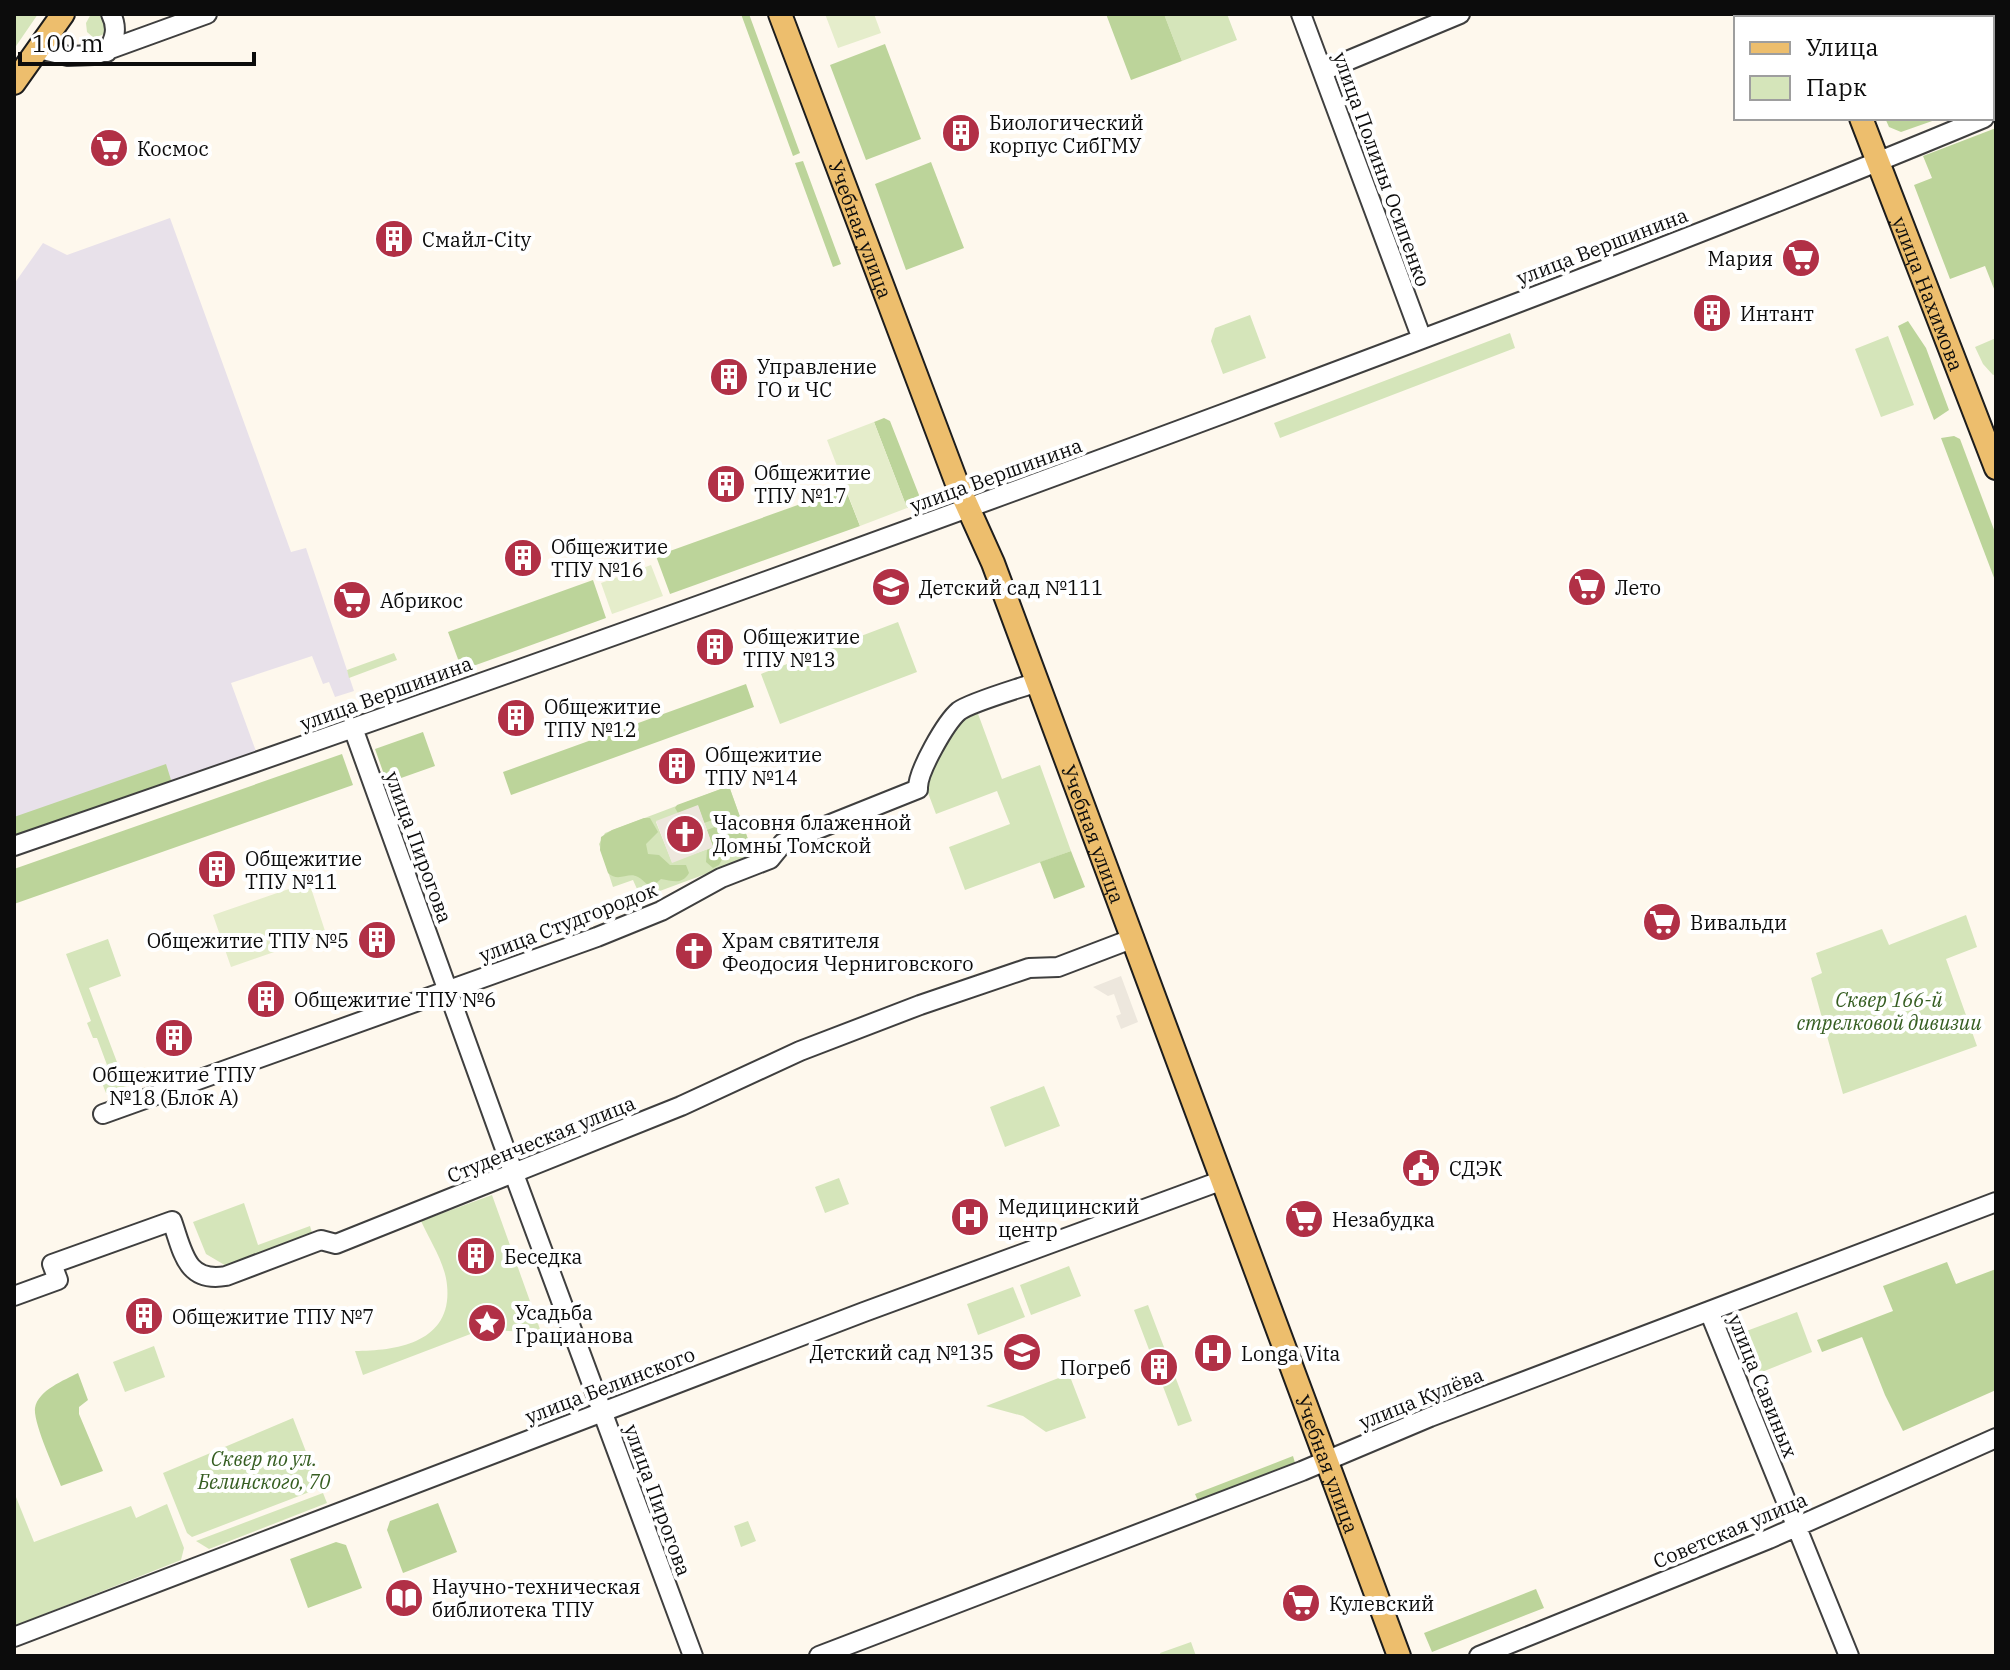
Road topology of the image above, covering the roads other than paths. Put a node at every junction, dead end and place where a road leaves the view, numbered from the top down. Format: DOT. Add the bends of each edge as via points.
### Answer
graph roads {
  1 [pos="63,14"];
  2 [pos="111,14"];
  3 [pos="207,14"];
  4 [pos="780,14"];
  5 [pos="1301,14"];
  6 [pos="1460,14"];
  7 [pos="39,49"];
  8 [pos="107,52"];
  9 [pos="1323,71"];
  10 [pos="14,83"];
  11 [pos="1862,120"];
  12 [pos="1979,120"];
  13 [pos="1878,161"];
  14 [pos="1422,339"];
  15 [pos="1996,468"];
  16 [pos="969,509"];
  17 [pos="1037,682"];
  18 [pos="353,728"];
  19 [pos="14,846"];
  20 [pos="1134,938"];
  21 [pos="448,991"];
  22 [pos="103,1114"];
  23 [pos="514,1174"];
  24 [pos="1223,1180"];
  25 [pos="1996,1202"];
  26 [pos="14,1296"];
  27 [pos="1709,1311"];
  28 [pos="602,1412"];
  29 [pos="1996,1438"];
  30 [pos="1326,1460"];
  31 [pos="1796,1527"];
  32 [pos="14,1637"];
  33 [pos="693,1656"];
  34 [pos="819,1656"];
  35 [pos="1399,1656"];
  36 [pos="1479,1656"];
  37 [pos="1849,1656"];
  1 -- 7 [label="main road"];
  2 -- 8 [label="street" via="114,40"];
  3 -- 8 [label="street"];
  4 -- 16 [label="main road, Учебная улица"];
  5 -- 9 [label="street, улица Полины Осипенко"];
  6 -- 9 [label="street"];
  7 -- 8 [label="street" via="80,57"];
  7 -- 10 [label="main road"];
  9 -- 14 [label="street, улица Полины Осипенко"];
  11 -- 13 [label="main road, улица Нахимова"];
  12 -- 13 [label="street, улица Вершинина"];
  13 -- 14 [label="street, улица Вершинина"];
  13 -- 15 [label="main road, улица Нахимова"];
  14 -- 16 [label="street, улица Вершинина"];
  16 -- 17 [label="main road, Учебная улица"];
  16 -- 18 [label="street, улица Вершинина"];
  17 -- 20 [label="main road, Учебная улица"];
  17 -- 21 [label="street, улица Студгородок" via="959,711 932,749 918,789 783,843 770,859 661,911"];
  18 -- 19 [label="street, улица Вершинина"];
  18 -- 21 [label="street, улица Пирогова"];
  20 -- 23 [label="street, Студенческая улица" via="1058,967 1029,968 920,1005"];
  20 -- 24 [label="main road, Учебная улица"];
  21 -- 22 [label="street, улица Студгородок"];
  21 -- 23 [label="street, улица Пирогова"];
  23 -- 26 [label="street, Студенческая улица" via="336,1244 321,1240 210,1279 189,1267 172,1221 52,1264 58,1280"];
  23 -- 28 [label="street, улица Пирогова"];
  24 -- 28 [label="street, улица Белинского"];
  24 -- 30 [label="main road, Учебная улица"];
  25 -- 27 [label="street, улица Кулёва"];
  27 -- 30 [label="street, улица Кулёва"];
  27 -- 31 [label="street, улица Савиных"];
  28 -- 32 [label="street, улица Белинского"];
  28 -- 33 [label="street, улица Пирогова"];
  29 -- 31 [label="street, Советская улица"];
  30 -- 34 [label="street, улица Кулёва"];
  30 -- 35 [label="main road, Учебная улица"];
  31 -- 36 [label="street, Советская улица"];
  31 -- 37 [label="street, улица Савиных"];
}
